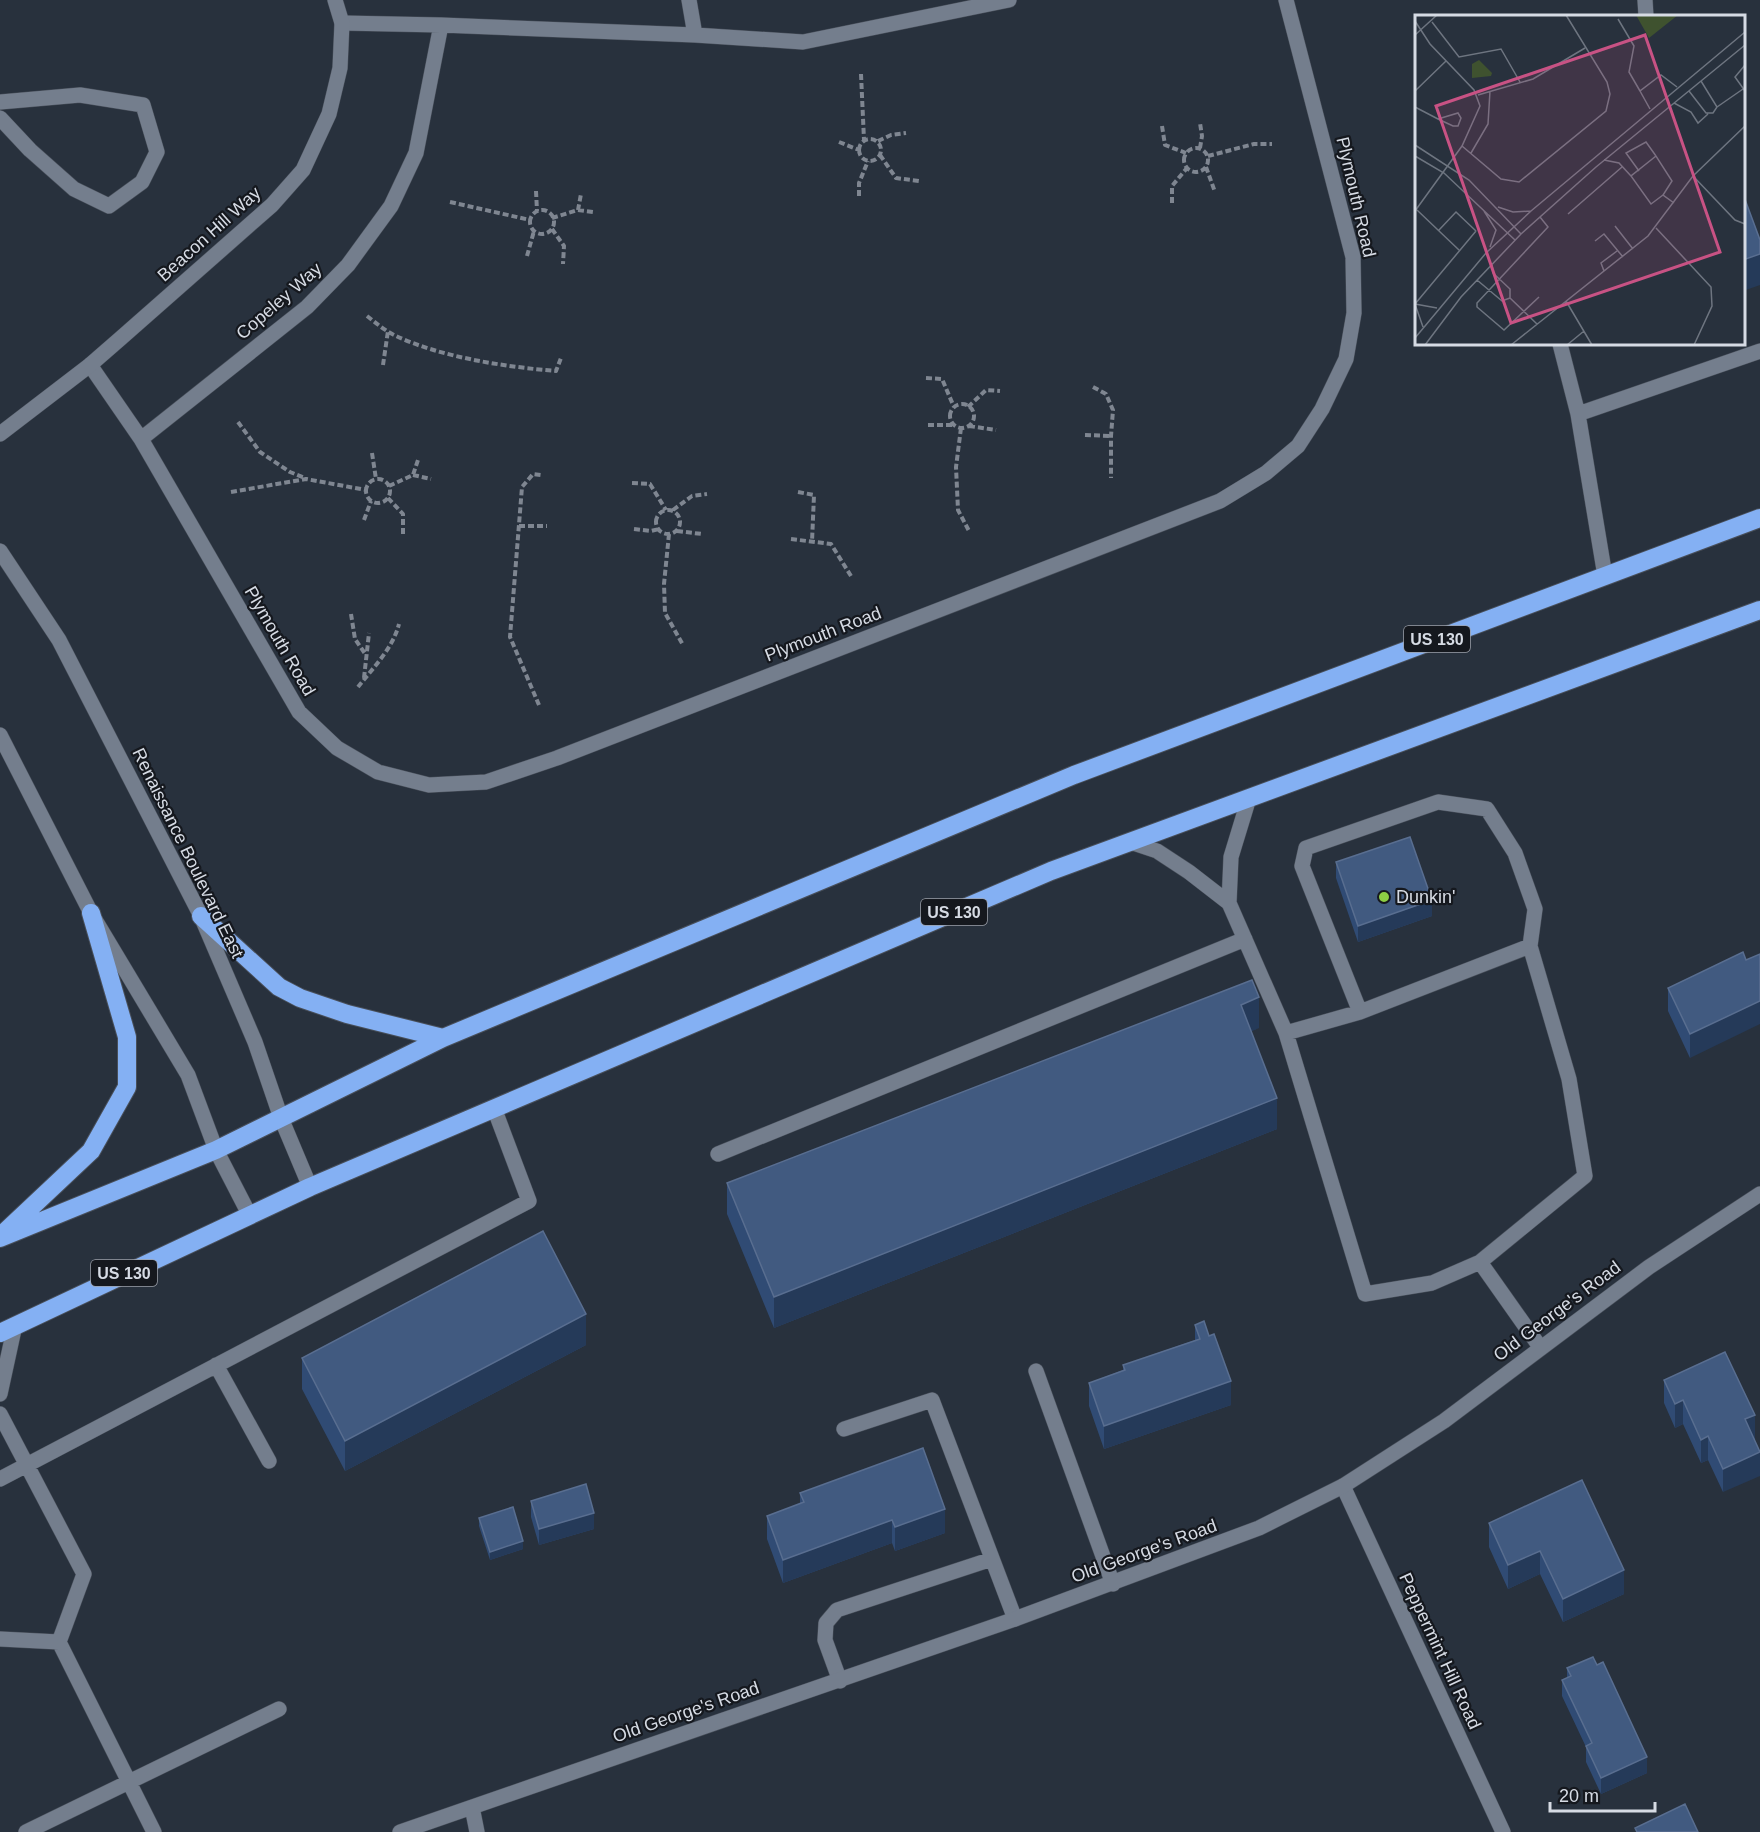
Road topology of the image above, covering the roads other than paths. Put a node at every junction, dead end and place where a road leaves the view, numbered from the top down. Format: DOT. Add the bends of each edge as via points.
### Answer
graph roads {
  1 [pos="335,0"];
  2 [pos="689,0"];
  3 [pos="1009,0"];
  4 [pos="1286,0"];
  5 [pos="1644,0"];
  6 [pos="1646,15"];
  7 [pos="342,23"];
  8 [pos="441,25"];
  9 [pos="695,35"];
  10 [pos="0,102"];
  11 [pos="0,118"];
  12 [pos="1560,345"];
  13 [pos="1760,351"];
  14 [pos="90,365"];
  15 [pos="1578,414"];
  16 [pos="0,434"];
  17 [pos="141,439"];
  18 [pos="1760,518"];
  19 [pos="0,551"];
  20 [pos="1605,576"];
  21 [pos="1760,610"];
  22 [pos="0,735"];
  23 [pos="1249,798"];
  24 [pos="1130,842"];
  25 [pos="1229,903"];
  26 [pos="91,913"];
  27 [pos="201,916"];
  28 [pos="1245,939"];
  29 [pos="1530,946"];
  30 [pos="1360,1012"];
  31 [pos="1287,1033"];
  32 [pos="443,1038"];
  33 [pos="494,1108"];
  34 [pos="281,1118"];
  35 [pos="216,1150"];
  36 [pos="717,1154"];
  37 [pos="310,1187"];
  38 [pos="1759,1198"];
  39 [pos="249,1214"];
  40 [pos="0,1237"];
  41 [pos="1480,1262"];
  42 [pos="7,1329"];
  43 [pos="1540,1347"];
  44 [pos="216,1365"];
  45 [pos="1036,1371"];
  46 [pos="0,1394"];
  47 [pos="0,1414"];
  48 [pos="844,1429"];
  49 [pos="269,1461"];
  50 [pos="27,1465"];
  51 [pos="0,1479"];
  52 [pos="1343,1486"];
  53 [pos="992,1559"];
  54 [pos="1113,1584"];
  55 [pos="1015,1619"];
  56 [pos="0,1639"];
  57 [pos="59,1642"];
  58 [pos="840,1681"];
  59 [pos="279,1709"];
  60 [pos="130,1782"];
  61 [pos="472,1807"];
  62 [pos="26,1832"];
  63 [pos="154,1832"];
  64 [pos="400,1832"];
  65 [pos="477,1832"];
  66 [pos="1503,1832"];
  1 -- 7 [label="street, Beacon Hill Way"];
  2 -- 9 [label="street"];
  3 -- 9 [label="street" via="803,42"];
  4 -- 17 [label="street, Plymouth Road" via="1353,257 1354,313 1346,359 1298,447 1221,501 568,754 486,782 429,785 378,772 337,748 299,712"];
  5 -- 6 [label="street"];
  7 -- 8 [label="street"];
  7 -- 14 [label="street, Beacon Hill Way" via="340,68 329,114 303,170 272,205"];
  8 -- 9 [label="street"];
  8 -- 17 [label="street, Copeley Way" via="416,153 391,206 348,266 307,307"];
  10 -- 11 [label="street" via="80,95 143,105 157,152 142,182 109,206 74,189"];
  12 -- 15 [label="street"];
  13 -- 15 [label="street"];
  14 -- 16 [label="street, Beacon Hill Way"];
  14 -- 17 [label="street, Plymouth Road"];
  15 -- 20 [label="street"];
  18 -- 20 [label="highway, US 130"];
  19 -- 27 [label="street, Renaissance Boulevard East" via="60,640"];
  20 -- 32 [label="highway, US 130" via="1074,775"];
  21 -- 23 [label="highway, US 130"];
  22 -- 26 [label="street"];
  23 -- 24 [label="highway, US 130"];
  23 -- 25 [label="street" via="1231,856"];
  24 -- 25 [label="street" via="1157,851"];
  24 -- 33 [label="highway, US 130" via="1051,871"];
  25 -- 28 [label="street"];
  26 -- 35 [label="street" via="189,1075"];
  26 -- 40 [label="highway" via="127,1037 127,1087 91,1151"];
  27 -- 32 [label="highway" via="279,987 300,998"];
  27 -- 34 [label="street, Renaissance Boulevard East" via="255,1042"];
  28 -- 31 [label="street"];
  28 -- 36 [label="street"];
  29 -- 30 [label="street"];
  29 -- 30 [label="street" via="1535,909 1515,853 1488,809 1438,802 1306,848 1302,866"];
  29 -- 41 [label="street" via="1569,1079 1585,1176"];
  30 -- 31 [label="street"];
  31 -- 41 [label="street" via="1365,1294 1432,1283"];
  32 -- 34 [label="highway, US 130"];
  33 -- 37 [label="highway, US 130"];
  33 -- 44 [label="street" via="529,1201"];
  34 -- 35 [label="highway, US 130"];
  34 -- 37 [label="street, Renaissance Boulevard East"];
  35 -- 39 [label="street"];
  35 -- 40 [label="highway, US 130"];
  37 -- 39 [label="highway, US 130"];
  38 -- 43 [label="street, Old George's Road" via="1648,1267"];
  39 -- 42 [label="highway, US 130"];
  41 -- 43 [label="street"];
  42 -- 46 [label="street"];
  43 -- 52 [label="street, Old George's Road" via="1444,1421"];
  44 -- 49 [label="street"];
  44 -- 50 [label="street"];
  45 -- 54 [label="street"];
  47 -- 50 [label="street"];
  48 -- 53 [label="street" via="932,1400"];
  50 -- 51 [label="street"];
  50 -- 57 [label="street" via="84,1574"];
  52 -- 54 [label="street, Old George's Road" via="1259,1528"];
  52 -- 66 [label="street, Peppermint Hill Road"];
  53 -- 55 [label="street"];
  53 -- 58 [label="street" via="837,1610 826,1623 825,1640"];
  54 -- 55 [label="street, Old George's Road"];
  55 -- 58 [label="street, Old George's Road"];
  56 -- 57 [label="street"];
  57 -- 60 [label="street"];
  58 -- 61 [label="street, Old George's Road"];
  59 -- 60 [label="street"];
  60 -- 62 [label="street"];
  60 -- 63 [label="street"];
  61 -- 64 [label="street, Old George's Road"];
  61 -- 65 [label="street"];
}
